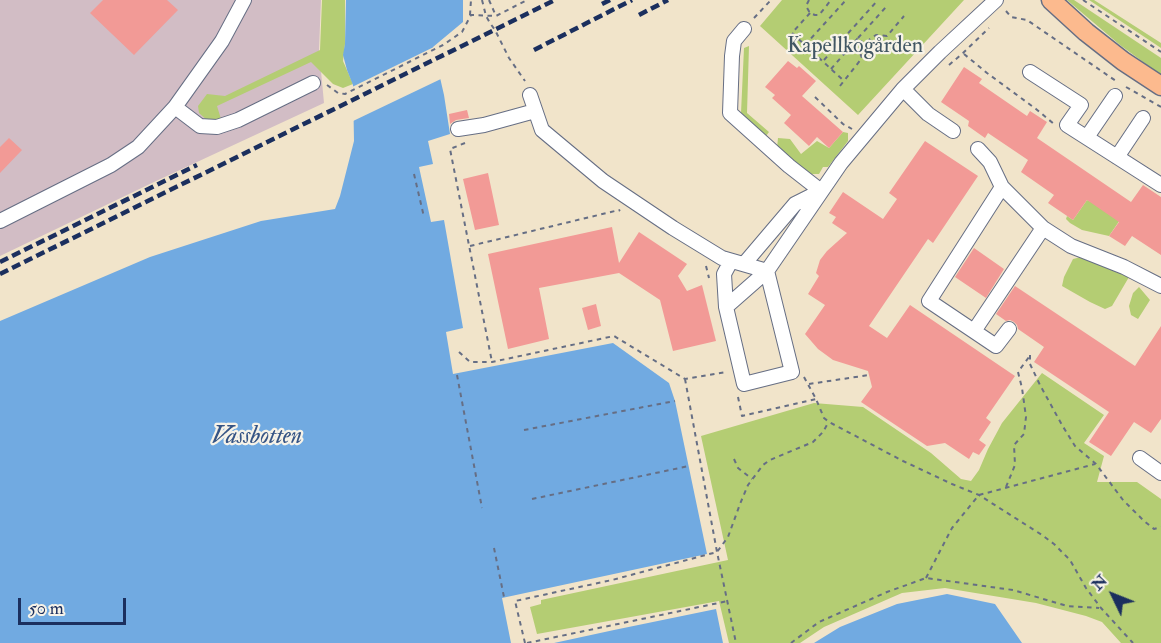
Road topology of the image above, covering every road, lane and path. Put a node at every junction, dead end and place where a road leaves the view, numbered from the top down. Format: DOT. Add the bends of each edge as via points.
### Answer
graph roads {
  1 [pos="244,0"];
  2 [pos="471,0"];
  3 [pos="482,0"];
  4 [pos="489,0"];
  5 [pos="527,0"];
  6 [pos="771,0"];
  7 [pos="809,0"];
  8 [pos="831,0"];
  9 [pos="846,0"];
  10 [pos="878,0"];
  11 [pos="996,0"];
  12 [pos="1051,0"];
  13 [pos="1083,0"];
  14 [pos="886,7"];
  15 [pos="810,13"];
  16 [pos="486,16"];
  17 [pos="496,16"];
  18 [pos="904,16"];
  19 [pos="469,18"];
  20 [pos="990,26"];
  21 [pos="744,29"];
  22 [pos="858,38"];
  23 [pos="951,42"];
  24 [pos="805,45"];
  25 [pos="866,45"];
  26 [pos="1161,52"];
  27 [pos="963,53"];
  28 [pos="823,61"];
  29 [pos="831,69"];
  30 [pos="1030,72"];
  31 [pos="844,81"];
  32 [pos="313,83"];
  33 [pos="840,86"];
  34 [pos="1161,86"];
  35 [pos="903,90"];
  36 [pos="530,95"];
  37 [pos="1115,96"];
  38 [pos="175,107"];
  39 [pos="1161,107"];
  40 [pos="535,111"];
  41 [pos="1143,118"];
  42 [pos="484,125"];
  43 [pos="1067,125"];
  44 [pos="458,129"];
  45 [pos="953,131"];
  46 [pos="1087,137"];
  47 [pos="978,149"];
  48 [pos="1117,157"];
  49 [pos="414,174"];
  50 [pos="1161,185"];
  51 [pos="1002,187"];
  52 [pos="822,191"];
  53 [pos="628,216"];
  54 [pos="424,217"];
  55 [pos="0,221"];
  56 [pos="1043,228"];
  57 [pos="470,246"];
  58 [pos="737,263"];
  59 [pos="706,266"];
  60 [pos="767,271"];
  61 [pos="709,278"];
  62 [pos="1161,286"];
  63 [pos="726,307"];
  64 [pos="1009,329"];
  65 [pos="974,331"];
  66 [pos="459,352"];
  67 [pos="492,363"];
  68 [pos="733,371"];
  69 [pos="792,372"];
  70 [pos="457,375"];
  71 [pos="869,375"];
  72 [pos="685,379"];
  73 [pos="809,384"];
  74 [pos="737,393"];
  75 [pos="816,399"];
  76 [pos="675,401"];
  77 [pos="829,422"];
  78 [pos="524,430"];
  79 [pos="1140,458"];
  80 [pos="734,459"];
  81 [pos="1096,464"];
  82 [pos="689,466"];
  83 [pos="1161,473"];
  84 [pos="752,479"];
  85 [pos="1006,487"];
  86 [pos="979,495"];
  87 [pos="532,499"];
  88 [pos="483,508"];
  89 [pos="1161,527"];
  90 [pos="494,548"];
  91 [pos="717,552"];
  92 [pos="926,578"];
  93 [pos="504,597"];
  94 [pos="728,601"];
  95 [pos="1101,608"];
  96 [pos="526,643"];
  97 [pos="736,643"];
  98 [pos="791,643"];
  99 [pos="1133,643"];
  1 -- 38 [label="street" via="222,41"];
  2 -- 19 [label="path"];
  3 -- 16 [label="path"];
  4 -- 17 [label="path"];
  5 -- 17 [label="path"];
  6 -- 21 [label="path"];
  7 -- 15 [label="path" via="806,6"];
  8 -- 15 [label="path" via="819,15"];
  9 -- 24 [label="path"];
  10 -- 28 [label="path"];
  11 -- 23 [label="street"];
  11 -- 39 [label="path" via="1011,17 1027,20"];
  12 -- 34 [label="main road" via="1086,32"];
  13 -- 26 [label="path"];
  14 -- 22 [label="path"];
  15 -- 24 [label="path" via="792,33"];
  16 -- 17 [label="path"];
  16 -- 19 [label="path"];
  16 -- 36 [label="path"];
  18 -- 25 [label="path" via="887,36 876,35"];
  19 -- 32 [label="path" via="462,32 443,45 345,94 323,82"];
  20 -- 27 [label="path"];
  21 -- 52 [label="street" via="734,41 730,112"];
  22 -- 25 [label="path"];
  22 -- 29 [label="path"];
  23 -- 27 [label="path"];
  23 -- 35 [label="street"];
  24 -- 28 [label="path"];
  25 -- 31 [label="path" via="860,53 862,58"];
  27 -- 43 [label="path" via="1054,125"];
  28 -- 29 [label="path"];
  29 -- 31 [label="path"];
  30 -- 43 [label="street" via="1080,105"];
  31 -- 33 [label="path"];
  32 -- 38 [label="street" via="217,127 200,126"];
  35 -- 45 [label="street"];
  35 -- 52 [label="street"];
  36 -- 40 [label="street"];
  37 -- 46 [label="street"];
  38 -- 55 [label="street" via="138,147 111,165"];
  40 -- 42 [label="street"];
  40 -- 58 [label="street" via="542,130 603,181 682,234"];
  41 -- 48 [label="street"];
  42 -- 44 [label="street"];
  42 -- 57 [label="path" via="482,138 450,149"];
  43 -- 46 [label="street"];
  46 -- 48 [label="street"];
  47 -- 51 [label="street" via="990,162"];
  48 -- 50 [label="street"];
  49 -- 54 [label="path"];
  51 -- 56 [label="street"];
  51 -- 65 [label="street" via="929,301"];
  52 -- 58 [label="street" via="795,204"];
  52 -- 60 [label="street"];
  53 -- 57 [label="path" via="619,210"];
  56 -- 62 [label="street" via="1071,246"];
  56 -- 65 [label="street"];
  57 -- 67 [label="path"];
  58 -- 60 [label="street"];
  58 -- 63 [label="street" via="724,274"];
  59 -- 61 [label="path"];
  60 -- 63 [label="street"];
  60 -- 69 [label="street"];
  63 -- 69 [label="street" via="744,384"];
  64 -- 65 [label="street" via="996,346"];
  66 -- 67 [label="path" via="470,362"];
  67 -- 72 [label="path" via="614,336"];
  68 -- 72 [label="path"];
  69 -- 73 [label="path" via="799,371"];
  70 -- 88 [label="path"];
  71 -- 73 [label="path"];
  72 -- 91 [label="path"];
  73 -- 75 [label="path"];
  74 -- 75 [label="path" via="742,416"];
  75 -- 77 [label="path"];
  76 -- 78 [label="path"];
  77 -- 84 [label="path" via="813,442 770,460"];
  77 -- 86 [label="path"];
  79 -- 83 [label="street"];
  80 -- 84 [label="path" via="738,468"];
  81 -- 85 [label="path"];
  81 -- 85 [label="path" via="1075,446 1062,425 1030,364 1030,355 1018,372 1026,417 1024,434 1014,445 1015,465"];
  81 -- 89 [label="path" via="1144,521 1154,529"];
  82 -- 87 [label="path"];
  84 -- 91 [label="path" via="728,537"];
  85 -- 86 [label="path"];
  86 -- 92 [label="path" via="952,528"];
  86 -- 95 [label="path" via="1054,544"];
  90 -- 93 [label="path"];
  91 -- 94 [label="path"];
  91 -- 96 [label="path" via="515,601"];
  92 -- 95 [label="path" via="1013,590 1067,606"];
  92 -- 98 [label="path" via="819,622"];
  94 -- 96 [label="path"];
  94 -- 97 [label="path"];
  95 -- 99 [label="path"];
}
